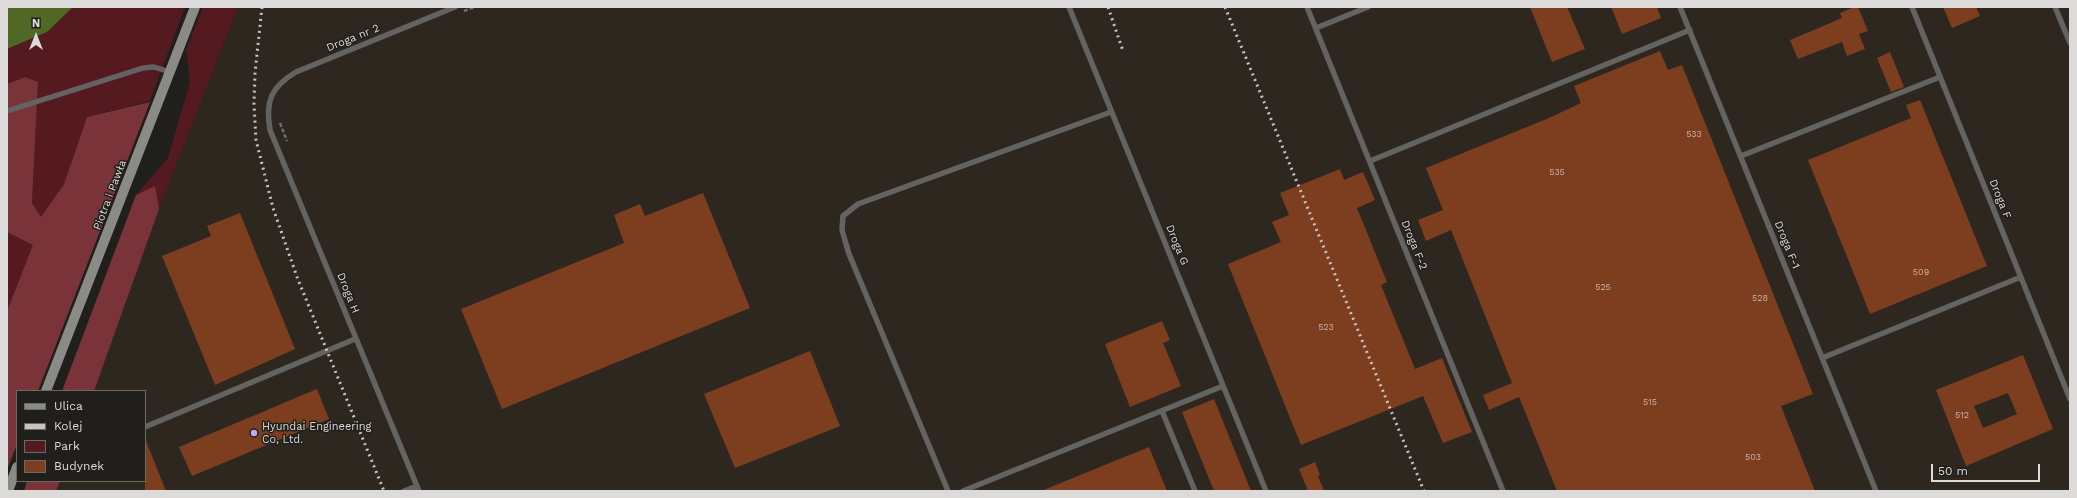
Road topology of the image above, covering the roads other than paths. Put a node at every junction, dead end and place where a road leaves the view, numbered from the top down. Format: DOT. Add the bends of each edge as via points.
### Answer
graph roads {
  1 [pos="195,7"];
  2 [pos="455,7"];
  3 [pos="1069,7"];
  4 [pos="1307,7"];
  5 [pos="1368,7"];
  6 [pos="1680,7"];
  7 [pos="1912,7"];
  8 [pos="2055,7"];
  9 [pos="1316,28"];
  10 [pos="1690,30"];
  11 [pos="2070,43"];
  12 [pos="170,72"];
  13 [pos="1940,76"];
  14 [pos="270,100"];
  15 [pos="7,111"];
  16 [pos="1112,112"];
  17 [pos="1741,156"];
  18 [pos="1370,161"];
  19 [pos="2021,277"];
  20 [pos="356,339"];
  21 [pos="1822,358"];
  22 [pos="1223,386"];
  23 [pos="46,390"];
  24 [pos="2070,399"];
  25 [pos="1162,411"];
  26 [pos="146,427"];
  27 [pos="16,470"];
  28 [pos="418,488"];
  29 [pos="8,491"];
  30 [pos="404,491"];
  31 [pos="948,491"];
  32 [pos="963,491"];
  33 [pos="1195,491"];
  34 [pos="1266,491"];
  35 [pos="1503,491"];
  36 [pos="1876,491"];
  1 -- 12 [label="street, Piotra i Pawła"];
  2 -- 14 [label="lane, Droga nr 2" via="296,72 275,89"];
  3 -- 16 [label="lane, Droga G"];
  4 -- 9 [label="lane, Droga F-2"];
  5 -- 9 [label="lane"];
  6 -- 10 [label="lane, Droga F-1"];
  7 -- 13 [label="lane, Droga F"];
  8 -- 11 [label="lane"];
  9 -- 18 [label="lane, Droga F-2"];
  10 -- 17 [label="lane, Droga F-1"];
  10 -- 18 [label="lane"];
  12 -- 15 [label="lane" via="154,67 137,70"];
  12 -- 23 [label="street, Piotra i Pawła"];
  13 -- 17 [label="lane"];
  13 -- 19 [label="lane, Droga F"];
  14 -- 20 [label="lane, Droga H" via="270,130"];
  16 -- 22 [label="lane, Droga G"];
  16 -- 31 [label="lane" via="858,204 843,216 842,230 849,254"];
  17 -- 21 [label="lane, Droga F-1"];
  18 -- 35 [label="lane, Droga F-2"];
  19 -- 21 [label="lane"];
  19 -- 24 [label="lane, Droga F"];
  20 -- 26 [label="lane"];
  20 -- 28 [label="lane, Droga H"];
  21 -- 36 [label="lane, Droga F-1"];
  22 -- 25 [label="lane"];
  22 -- 34 [label="lane, Droga G"];
  25 -- 32 [label="lane"];
  25 -- 33 [label="lane"];
  27 -- 29 [label="street"];
  28 -- 30 [label="lane"];
}
